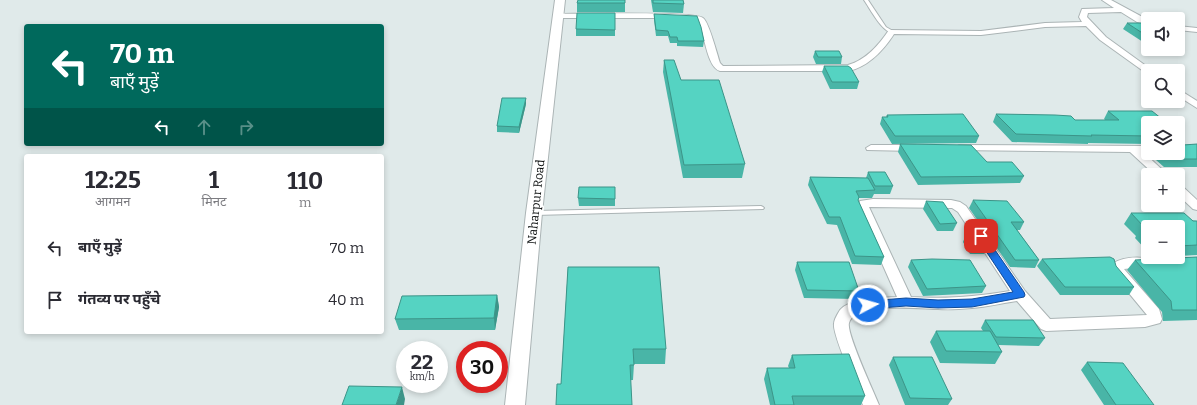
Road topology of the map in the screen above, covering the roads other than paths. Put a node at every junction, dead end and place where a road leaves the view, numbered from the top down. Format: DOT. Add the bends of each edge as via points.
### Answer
graph roads {
  1 [pos="560,0"];
  2 [pos="866,0"];
  3 [pos="1106,0"];
  4 [pos="1122,10"];
  5 [pos="556,16"];
  6 [pos="1141,20"];
  7 [pos="1088,24"];
  8 [pos="1185,29"];
  9 [pos="1195,30"];
  10 [pos="892,32"];
  11 [pos="1141,65"];
  12 [pos="1185,97"];
  13 [pos="1197,105"];
  14 [pos="870,148"];
  15 [pos="926,148"];
  16 [pos="950,148"];
  17 [pos="1133,149"];
  18 [pos="1141,149"];
  19 [pos="1154,168"];
  20 [pos="1185,195"];
  21 [pos="1197,206"];
  22 [pos="761,208"];
  23 [pos="534,213"];
  24 [pos="1141,263"];
  25 [pos="1020,295"];
  26 [pos="906,302"];
  27 [pos="515,405"];
  28 [pos="871,405"];
  1 -- 5 [label="street, Naharpur Road"];
  2 -- 10 [label="lane" via="885,28"];
  3 -- 4 [label="street"];
  4 -- 6 [label="street"];
  4 -- 7 [label="street" via="1085,11 1083,17"];
  5 -- 10 [label="street" via="699,18 716,64 720,68 731,69 849,68 858,65 880,49"];
  5 -- 23 [label="street, Naharpur Road"];
  7 -- 10 [label="street" via="1045,25 981,33"];
  7 -- 11 [label="street" via="1100,36"];
  8 -- 9 [label="street"];
  12 -- 13 [label="street"];
  14 -- 15 [label="street"];
  16 -- 17 [label="street"];
  17 -- 18 [label="street"];
  17 -- 19 [label="street"];
  20 -- 21 [label="street"];
  22 -- 23 [label="lane"];
  23 -- 27 [label="street, Naharpur Road"];
  24 -- 25 [label="street" via="1122,264 1117,267 1154,313 1155,319 1145,322 1046,325"];
  25 -- 26 [label="street" via="972,303"];
  25 -- 26 [label="street" via="965,213 956,205 864,204 863,207"];
  26 -- 28 [label="street" via="857,307 846,313 841,324"];
}
